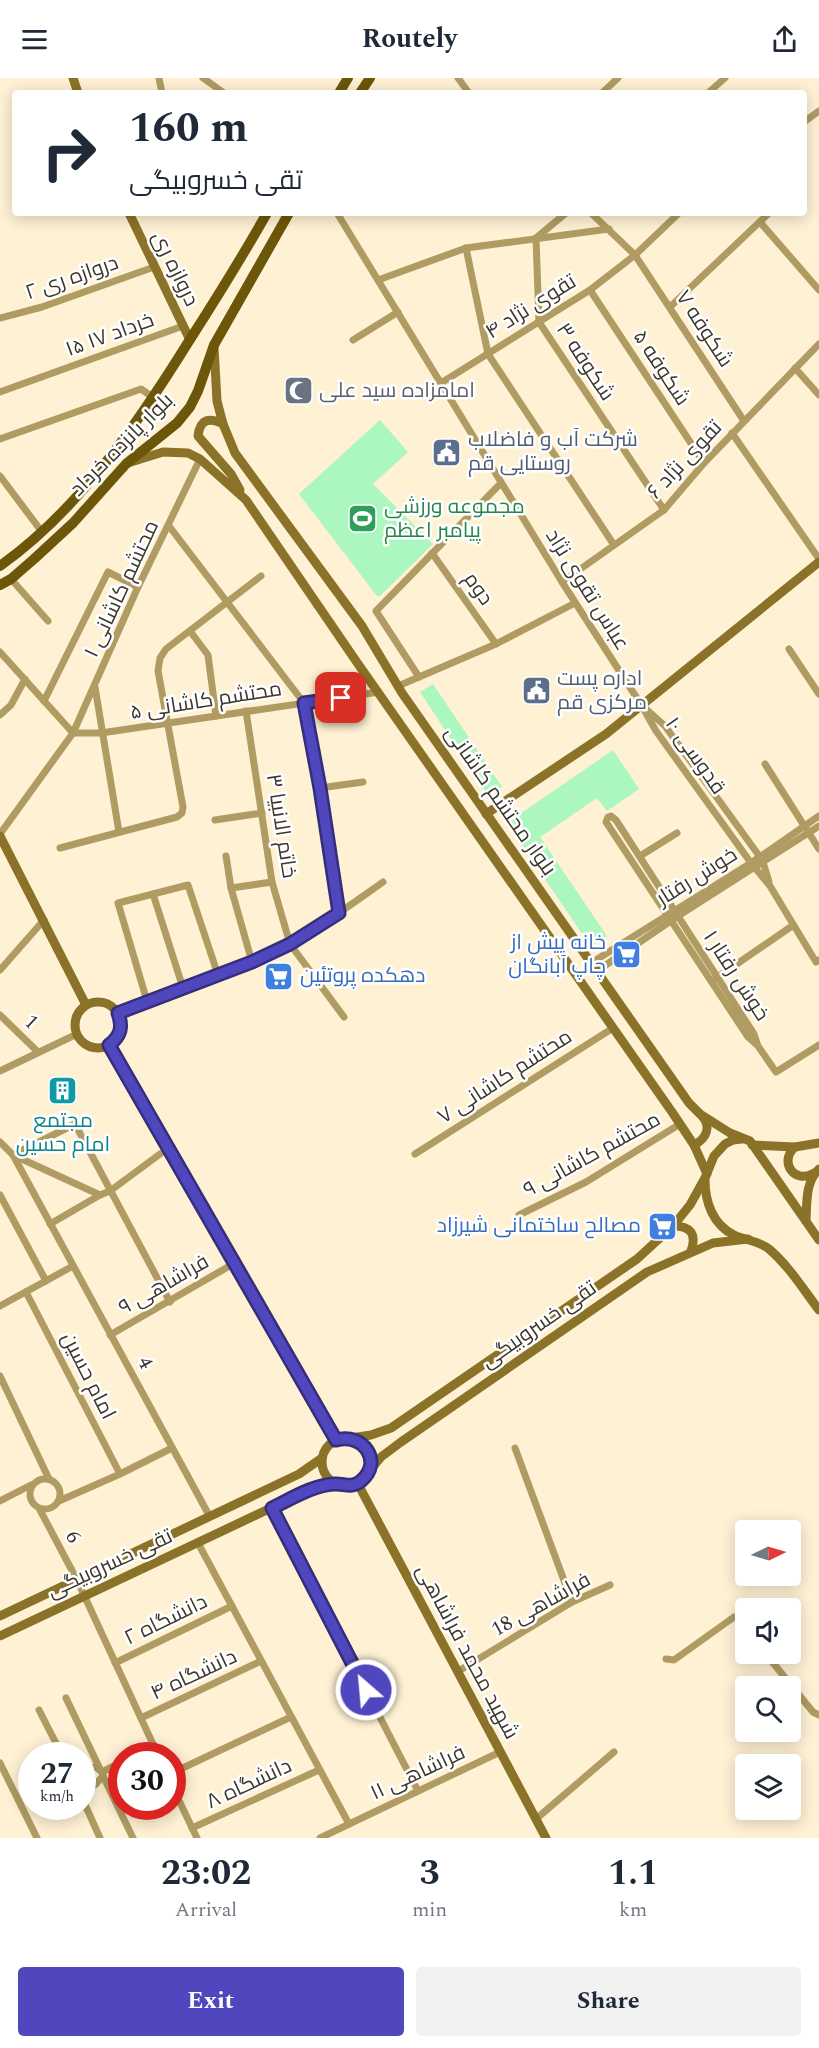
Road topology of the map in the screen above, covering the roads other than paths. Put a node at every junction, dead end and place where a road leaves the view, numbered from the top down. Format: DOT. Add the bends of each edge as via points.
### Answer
graph roads {
  1 [pos="203,78"];
  2 [pos="618,78"];
  3 [pos="726,78"];
  4 [pos="220,90"];
  5 [pos="605,90"];
  6 [pos="712,90"];
  7 [pos="130,216"];
  8 [pos="265,216"];
  9 [pos="287,216"];
  10 [pos="339,216"];
  11 [pos="562,216"];
  12 [pos="594,216"];
  13 [pos="676,216"];
  14 [pos="766,216"];
  15 [pos="759,222"];
  16 [pos="609,229"];
  17 [pos="536,238"];
  18 [pos="466,248"];
  19 [pos="635,255"];
  20 [pos="154,267"];
  21 [pos="378,280"];
  22 [pos="590,290"];
  23 [pos="819,290"];
  24 [pos="670,307"];
  25 [pos="398,312"];
  26 [pos="0,318"];
  27 [pos="539,322"];
  28 [pos="183,326"];
  29 [pos="190,340"];
  30 [pos="353,340"];
  31 [pos="819,344"];
  32 [pos="214,345"];
  33 [pos="488,354"];
  34 [pos="795,368"];
  35 [pos="441,383"];
  36 [pos="0,392"];
  37 [pos="819,395"];
  38 [pos="154,398"];
  39 [pos="744,421"];
  40 [pos="223,424"];
  41 [pos="732,433"];
  42 [pos="0,439"];
  43 [pos="200,459"];
  44 [pos="126,464"];
  45 [pos="704,464"];
  46 [pos="0,476"];
  47 [pos="501,483"];
  48 [pos="246,500"];
  49 [pos="664,510"];
  50 [pos="170,526"];
  51 [pos="42,532"];
  52 [pos="614,545"];
  53 [pos="432,554"];
  54 [pos="819,561"];
  55 [pos="0,565"];
  56 [pos="261,576"];
  57 [pos="11,579"];
  58 [pos="561,582"];
  59 [pos="0,585"];
  60 [pos="138,587"];
  61 [pos="228,603"];
  62 [pos="575,603"];
  63 [pos="48,621"];
  64 [pos="190,631"];
  65 [pos="496,644"];
  66 [pos="789,649"];
  67 [pos="0,652"];
  68 [pos="419,678"];
  69 [pos="25,680"];
  70 [pos="95,685"];
  71 [pos="398,686"];
  72 [pos="379,692"];
  73 [pos="819,694"];
  74 [pos="44,701"];
  75 [pos="304,703"];
  76 [pos="642,706"];
  77 [pos="246,711"];
  78 [pos="0,715"];
  79 [pos="216,716"];
  80 [pos="168,724"];
  81 [pos="74,733"];
  82 [pos="101,733"];
  83 [pos="765,764"];
  84 [pos="363,782"];
  85 [pos="320,788"];
  86 [pos="262,813"];
  87 [pos="486,814"];
  88 [pos="819,816"];
  89 [pos="215,820"];
  90 [pos="819,826"];
  91 [pos="806,830"];
  92 [pos="119,832"];
  93 [pos="677,833"];
  94 [pos="0,835"];
  95 [pos="60,848"];
  96 [pos="819,849"];
  97 [pos="226,856"];
  98 [pos="640,856"];
  99 [pos="761,860"];
  100 [pos="753,866"];
  101 [pos="272,882"];
  102 [pos="382,882"];
  103 [pos="770,886"];
  104 [pos="231,888"];
  105 [pos="153,894"];
  106 [pos="339,913"];
  107 [pos="673,916"];
  108 [pos="44,920"];
  109 [pos="792,926"];
  110 [pos="290,944"];
  111 [pos="819,960"];
  112 [pos="252,962"];
  113 [pos="591,963"];
  114 [pos="0,970"];
  115 [pos="597,971"];
  116 [pos="218,975"];
  117 [pos="714,979"];
  118 [pos="183,988"];
  119 [pos="147,1001"];
  120 [pos="86,1005"];
  121 [pos="118,1013"];
  122 [pos="0,1015"];
  123 [pos="344,1017"];
  124 [pos="613,1028"];
  125 [pos="77,1034"];
  126 [pos="109,1045"];
  127 [pos="819,1045"];
  128 [pos="38,1052"];
  129 [pos="0,1071"];
  130 [pos="700,1114"];
  131 [pos="680,1124"];
  132 [pos="0,1142"];
  133 [pos="751,1143"];
  134 [pos="819,1143"];
  135 [pos="694,1145"];
  136 [pos="795,1147"];
  137 [pos="160,1154"];
  138 [pos="415,1154"];
  139 [pos="13,1155"];
  140 [pos="817,1171"];
  141 [pos="706,1176"];
  142 [pos="110,1191"];
  143 [pos="100,1195"];
  144 [pos="0,1196"];
  145 [pos="519,1215"];
  146 [pos="806,1221"];
  147 [pos="50,1224"];
  148 [pos="673,1226"];
  149 [pos="748,1239"];
  150 [pos="819,1240"];
  151 [pos="691,1251"];
  152 [pos="234,1264"];
  153 [pos="73,1266"];
  154 [pos="46,1281"];
  155 [pos="26,1292"];
  156 [pos="170,1302"];
  157 [pos="0,1306"];
  158 [pos="819,1310"];
  159 [pos="110,1335"];
  160 [pos="0,1376"];
  161 [pos="351,1438"];
  162 [pos="336,1440"];
  163 [pos="172,1448"];
  164 [pos="515,1448"];
  165 [pos="322,1458"];
  166 [pos="368,1473"];
  167 [pos="120,1474"];
  168 [pos="49,1479"];
  169 [pos="335,1484"];
  170 [pos="358,1484"];
  171 [pos="31,1485"];
  172 [pos="0,1501"];
  173 [pos="59,1501"];
  174 [pos="272,1508"];
  175 [pos="40,1510"];
  176 [pos="210,1517"];
  177 [pos="198,1543"];
  178 [pos="77,1580"];
  179 [pos="610,1585"];
  180 [pos="85,1596"];
  181 [pos="572,1602"];
  182 [pos="232,1606"];
  183 [pos="0,1616"];
  184 [pos="735,1617"];
  185 [pos="0,1636"];
  186 [pos="666,1659"];
  187 [pos="261,1661"];
  188 [pos="115,1663"];
  189 [pos="774,1664"];
  190 [pos="457,1672"];
  191 [pos="66,1698"];
  192 [pos="39,1710"];
  193 [pos="819,1715"];
  194 [pos="291,1717"];
  195 [pos="141,1718"];
  196 [pos="55,1742"];
  197 [pos="153,1742"];
  198 [pos="500,1752"];
  199 [pos="614,1752"];
  200 [pos="0,1763"];
  201 [pos="186,1766"];
  202 [pos="96,1769"];
  203 [pos="108,1769"];
  204 [pos="319,1770"];
  205 [pos="102,1772"];
  206 [pos="96,1783"];
  207 [pos="418,1791"];
  208 [pos="186,1815"];
  209 [pos="92,1820"];
  210 [pos="536,1820"];
  211 [pos="349,1824"];
  212 [pos="192,1828"];
  213 [pos="37,1838"];
  214 [pos="100,1838"];
  215 [pos="133,1838"];
  216 [pos="197,1838"];
  217 [pos="320,1838"];
  218 [pos="546,1838"];
  1 -- 4 [label="street"];
  2 -- 5 [label="street"];
  3 -- 6 [label="street"];
  7 -- 20 [label="main road, دروازه ری"];
  8 -- 29 [label="main road, بلوار پانزده خرداد"];
  9 -- 32 [label="main road, بلوار پانزده خرداد"];
  10 -- 21 [label="street, عباس تقوی نژاد"];
  11 -- 17 [label="street"];
  12 -- 16 [label="street, شکوفه ۷"];
  13 -- 19 [label="street, تقوی نژاد ۴"];
  14 -- 15 [label="street"];
  15 -- 23 [label="street"];
  15 -- 24 [label="street"];
  16 -- 17 [label="street"];
  16 -- 19 [label="street, شکوفه ۷"];
  17 -- 18 [label="street"];
  17 -- 27 [label="street"];
  18 -- 21 [label="street"];
  18 -- 33 [label="street"];
  19 -- 22 [label="street, تقوی نژاد ۴"];
  19 -- 24 [label="street, شکوفه ۷"];
  20 -- 26 [label="street, دروازه ری ۲"];
  20 -- 28 [label="main road, دروازه ری"];
  21 -- 25 [label="street, عباس تقوی نژاد"];
  22 -- 27 [label="street, تقوی نژاد ۴"];
  22 -- 45 [label="street, شکوفه ۵"];
  24 -- 39 [label="street, شکوفه ۷"];
  25 -- 30 [label="street"];
  25 -- 35 [label="street, عباس تقوی نژاد"];
  27 -- 33 [label="street, تقوی نژاد ۴"];
  27 -- 49 [label="street, شکوفه ۳"];
  28 -- 29 [label="main road, دروازه ری"];
  28 -- 36 [label="street, ۱۵ خرداد ۱۷"];
  29 -- 38 [label="main road, بلوار پانزده خرداد"];
  31 -- 34 [label="street, تقوی نژاد ۶"];
  32 -- 40 [label="main road, بلوار محتشم کاشانی" via="217,401"];
  32 -- 44 [label="main road, بلوار پانزده خرداد" via="189,407 177,423"];
  33 -- 35 [label="street, تقوی نژاد ۴"];
  33 -- 52 [label="street"];
  34 -- 37 [label="street"];
  34 -- 39 [label="street, تقوی نژاد ۶"];
  35 -- 47 [label="street, عباس تقوی نژاد"];
  38 -- 42 [label="street" via="141,390"];
  38 -- 51 [label="main road, بلوار پانزده خرداد" via="104,464"];
  39 -- 41 [label="street, تقوی نژاد ۶"];
  40 -- 48 [label="main road" via="206,420 198,436 231,474"];
  40 -- 71 [label="main road, بلوار محتشم کاشانی" via="235,453 362,626"];
  41 -- 45 [label="street, تقوی نژاد ۶"];
  41 -- 54 [label="street"];
  43 -- 44 [label="main road, بلوار محتشم کاشانی" via="182,452 163,452"];
  43 -- 48 [label="main road, بلوار محتشم کاشانی"];
  43 -- 50 [label="street, محتشم کاشانی ۱"];
  44 -- 57 [label="main road, بلوار پانزده خرداد" via="73,523"];
  45 -- 49 [label="street, تقوی نژاد ۶"];
  46 -- 51 [label="street"];
  47 -- 53 [label="street"];
  47 -- 58 [label="street, عباس تقوی نژاد"];
  48 -- 72 [label="main road, بلوار محتشم کاشانی"];
  49 -- 52 [label="street, تقوی نژاد ۶"];
  50 -- 60 [label="street, محتشم کاشانی ۱"];
  50 -- 61 [label="street"];
  51 -- 55 [label="main road, بلوار پانزده خرداد"];
  52 -- 58 [label="street, تقوی نژاد ۶"];
  53 -- 65 [label="street, دوم"];
  53 -- 68 [label="street" via="376,611"];
  54 -- 76 [label="main road"];
  56 -- 61 [label="street"];
  57 -- 59 [label="main road, بلوار پانزده خرداد"];
  57 -- 63 [label="street"];
  58 -- 62 [label="street, عباس تقوی نژاد"];
  60 -- 70 [label="street, محتشم کاشانی ۱"];
  60 -- 74 [label="street" via="108,572"];
  61 -- 64 [label="street"];
  61 -- 75 [label="street"];
  62 -- 65 [label="street"];
  62 -- 76 [label="street, عباس تقوی نژاد"];
  64 -- 79 [label="street" via="208,655"];
  64 -- 80 [label="street" via="160,658 158,671"];
  65 -- 68 [label="street"];
  66 -- 73 [label="street"];
  67 -- 69 [label="street"];
  68 -- 71 [label="street"];
  69 -- 74 [label="street"];
  69 -- 78 [label="street" via="11,705"];
  70 -- 81 [label="street, محتشم کاشانی ۱"];
  70 -- 82 [label="street"];
  71 -- 87 [label="main road, بلوار محتشم کاشانی"];
  72 -- 75 [label="street, محتشم کاشانی ۵"];
  72 -- 124 [label="main road, بلوار محتشم کاشانی"];
  74 -- 81 [label="street"];
  75 -- 77 [label="street, محتشم کاشانی ۵"];
  75 -- 85 [label="street"];
  76 -- 87 [label="main road" via="606,735"];
  76 -- 99 [label="street, قدوسی ۱۰" via="666,726"];
  76 -- 100 [label="street, قدوسی ۱۰"];
  77 -- 79 [label="street, محتشم کاشانی ۵"];
  77 -- 86 [label="street, خاتم الانبیا ۳"];
  79 -- 80 [label="street, محتشم کاشانی ۵"];
  80 -- 82 [label="street, محتشم کاشانی ۵"];
  80 -- 92 [label="street" via="182,813"];
  81 -- 82 [label="street, محتشم کاشانی ۵"];
  81 -- 94 [label="street, محتشم کاشانی ۱"];
  82 -- 92 [label="street"];
  83 -- 91 [label="street"];
  84 -- 85 [label="street"];
  85 -- 106 [label="street"];
  86 -- 89 [label="street"];
  86 -- 101 [label="street, خاتم الانبیا ۳"];
  87 -- 113 [label="main road, بلوار محتشم کاشانی"];
  88 -- 91 [label="street, خوش رفتار"];
  90 -- 91 [label="street, خوش رفتار"];
  91 -- 96 [label="street"];
  91 -- 99 [label="street, خوش رفتار"];
  92 -- 95 [label="street"];
  93 -- 98 [label="street"];
  94 -- 108 [label="main road"];
  97 -- 104 [label="street"];
  98 -- 107 [label="street"];
  98 -- 107 [label="street" via="614,817 608,817 606,822"];
  99 -- 100 [label="street, خوش رفتار"];
  99 -- 103 [label="street, قدوسی ۱۰"];
  100 -- 103 [label="street, قدوسی ۱۰"];
  100 -- 107 [label="street, خوش رفتار"];
  101 -- 104 [label="street"];
  101 -- 110 [label="street, خاتم الانبیا ۳"];
  102 -- 106 [label="street"];
  103 -- 109 [label="street"];
  104 -- 112 [label="street"];
  105 -- 116 [label="street" via="188,885"];
  105 -- 118 [label="street"];
  105 -- 119 [label="street" via="118,903"];
  106 -- 110 [label="street"];
  107 -- 113 [label="street, خوش رفتار"];
  107 -- 115 [label="street, خوش رفتار"];
  107 -- 117 [label="street, خوش رفتار ۱"];
  108 -- 114 [label="street"];
  108 -- 120 [label="main road"];
  109 -- 111 [label="street" via="816,962"];
  109 -- 117 [label="street"];
  110 -- 112 [label="street"];
  110 -- 123 [label="street"];
  112 -- 116 [label="street"];
  113 -- 115 [label="main road, بلوار محتشم کاشانی"];
  115 -- 130 [label="main road, بلوار محتشم کاشانی" via="688,1103"];
  116 -- 118 [label="street"];
  117 -- 127 [label="street, خوش رفتار ۱" via="748,1037 776,1072"];
  118 -- 119 [label="street"];
  119 -- 121 [label="street"];
  120 -- 121 [label="main road" via="103,1002"];
  120 -- 125 [label="main road" via="76,1018"];
  121 -- 126 [label="main road" via="120,1031"];
  122 -- 128 [label="street, 1"];
  124 -- 131 [label="main road, بلوار محتشم کاشانی"];
  124 -- 138 [label="street, محتشم کاشانی ۷"];
  125 -- 126 [label="main road" via="91,1047"];
  125 -- 128 [label="street"];
  126 -- 152 [label="main road"];
  128 -- 129 [label="street"];
  130 -- 133 [label="main road, بلوار محتشم کاشانی"];
  130 -- 135 [label="main road" via="707,1127 706,1135"];
  131 -- 135 [label="main road, بلوار محتشم کاشانی"];
  131 -- 145 [label="street, محتشم کاشانی ۹" via="586,1182"];
  132 -- 139 [label="street"];
  133 -- 136 [label="main road"];
  133 -- 141 [label="main road, تقی خسروبیگی" via="740,1139 725,1144 714,1156"];
  133 -- 146 [label="main road, بلوار محتشم کاشانی"];
  134 -- 136 [label="main road"];
  135 -- 141 [label="main road, بلوار محتشم کاشانی"];
  136 -- 140 [label="main road" via="788,1155 790,1171 804,1177"];
  137 -- 142 [label="street"];
  139 -- 142 [label="street" via="75,1124"];
  139 -- 143 [label="street"];
  139 -- 147 [label="street, 4"];
  140 -- 146 [label="main road" via="807,1192"];
  141 -- 148 [label="main road, تقی خسروبیگی"];
  141 -- 149 [label="main road, بلوار محتشم کاشانی" via="705,1196 710,1209 720,1224"];
  142 -- 143 [label="street"];
  142 -- 156 [label="street"];
  143 -- 147 [label="street"];
  144 -- 154 [label="street"];
  146 -- 150 [label="main road, بلوار محتشم کاشانی"];
  147 -- 153 [label="street, 4"];
  148 -- 151 [label="main road" via="683,1226 691,1232"];
  148 -- 161 [label="main road, تقی خسروبیگی" via="637,1259 391,1428"];
  149 -- 151 [label="main road, تقی خسروبیگی" via="713,1243"];
  149 -- 158 [label="main road, بلوار محتشم کاشانی" via="766,1246 782,1261"];
  151 -- 166 [label="main road, تقی خسروبیگی" via="647,1272 401,1442"];
  152 -- 156 [label="street, فراشاهی ۹"];
  152 -- 162 [label="main road"];
  153 -- 154 [label="street"];
  153 -- 159 [label="street, 4"];
  154 -- 155 [label="street"];
  155 -- 157 [label="street"];
  155 -- 167 [label="street, امام حسین"];
  156 -- 159 [label="street, فراشاهی ۹"];
  159 -- 163 [label="street, 4"];
  160 -- 168 [label="street"];
  161 -- 162 [label="main road"];
  161 -- 166 [label="main road" via="368,1451"];
  162 -- 165 [label="main road"];
  163 -- 167 [label="street"];
  163 -- 176 [label="street, 4"];
  164 -- 181 [label="street"];
  165 -- 169 [label="main road" via="325,1473"];
  165 -- 176 [label="main road, تقی خسروبیگی" via="299,1474"];
  166 -- 170 [label="main road"];
  167 -- 173 [label="street"];
  168 -- 171 [label="street" via="39,1479"];
  168 -- 173 [label="street" via="57,1484"];
  169 -- 170 [label="main road"];
  169 -- 174 [label="main road, تقی خسروبیگی" via="307,1491"];
  170 -- 190 [label="main road, شهید محمد فراشاهی"];
  171 -- 172 [label="street"];
  171 -- 175 [label="street" via="32,1504"];
  173 -- 175 [label="street" via="53,1508"];
  174 -- 177 [label="main road, تقی خسروبیگی"];
  174 -- 207 [label="street"];
  175 -- 178 [label="street, 6"];
  176 -- 178 [label="main road, تقی خسروبیگی"];
  177 -- 180 [label="main road, تقی خسروبیگی"];
  177 -- 182 [label="street"];
  178 -- 180 [label="street, 6"];
  178 -- 183 [label="main road, تقی خسروبیگی"];
  179 -- 181 [label="street, فراشاهی 18"];
  180 -- 185 [label="main road, تقی خسروبیگی"];
  180 -- 188 [label="street, 6"];
  181 -- 190 [label="street, فراشاهی 18"];
  182 -- 187 [label="street"];
  182 -- 188 [label="street, دانشگاه ۲"];
  184 -- 186 [label="street" via="674,1660"];
  187 -- 194 [label="street"];
  187 -- 195 [label="street, دانشگاه ۴"];
  188 -- 195 [label="street, 6"];
  189 -- 193 [label="street"];
  190 -- 198 [label="main road, شهید محمد فراشاهی"];
  191 -- 205 [label="street"];
  192 -- 196 [label="street"];
  194 -- 201 [label="street"];
  194 -- 204 [label="street"];
  195 -- 197 [label="street, 6"];
  198 -- 207 [label="street, فراشاهی ۱۱"];
  198 -- 210 [label="main road, شهید محمد فراشاهی"];
  199 -- 210 [label="street"];
  200 -- 213 [label="street"];
  202 -- 205 [label="street"];
  203 -- 205 [label="street"];
  204 -- 211 [label="street"];
  204 -- 212 [label="street, دانشگاه ۸"];
  205 -- 206 [label="street"];
  205 -- 215 [label="street"];
  207 -- 211 [label="street, فراشاهی ۱۱"];
  208 -- 212 [label="street"];
  209 -- 214 [label="street"];
  210 -- 218 [label="main road, شهید محمد فراشاهی"];
  211 -- 217 [label="street, فراشاهی ۱۱"];
  212 -- 216 [label="street"];
}
